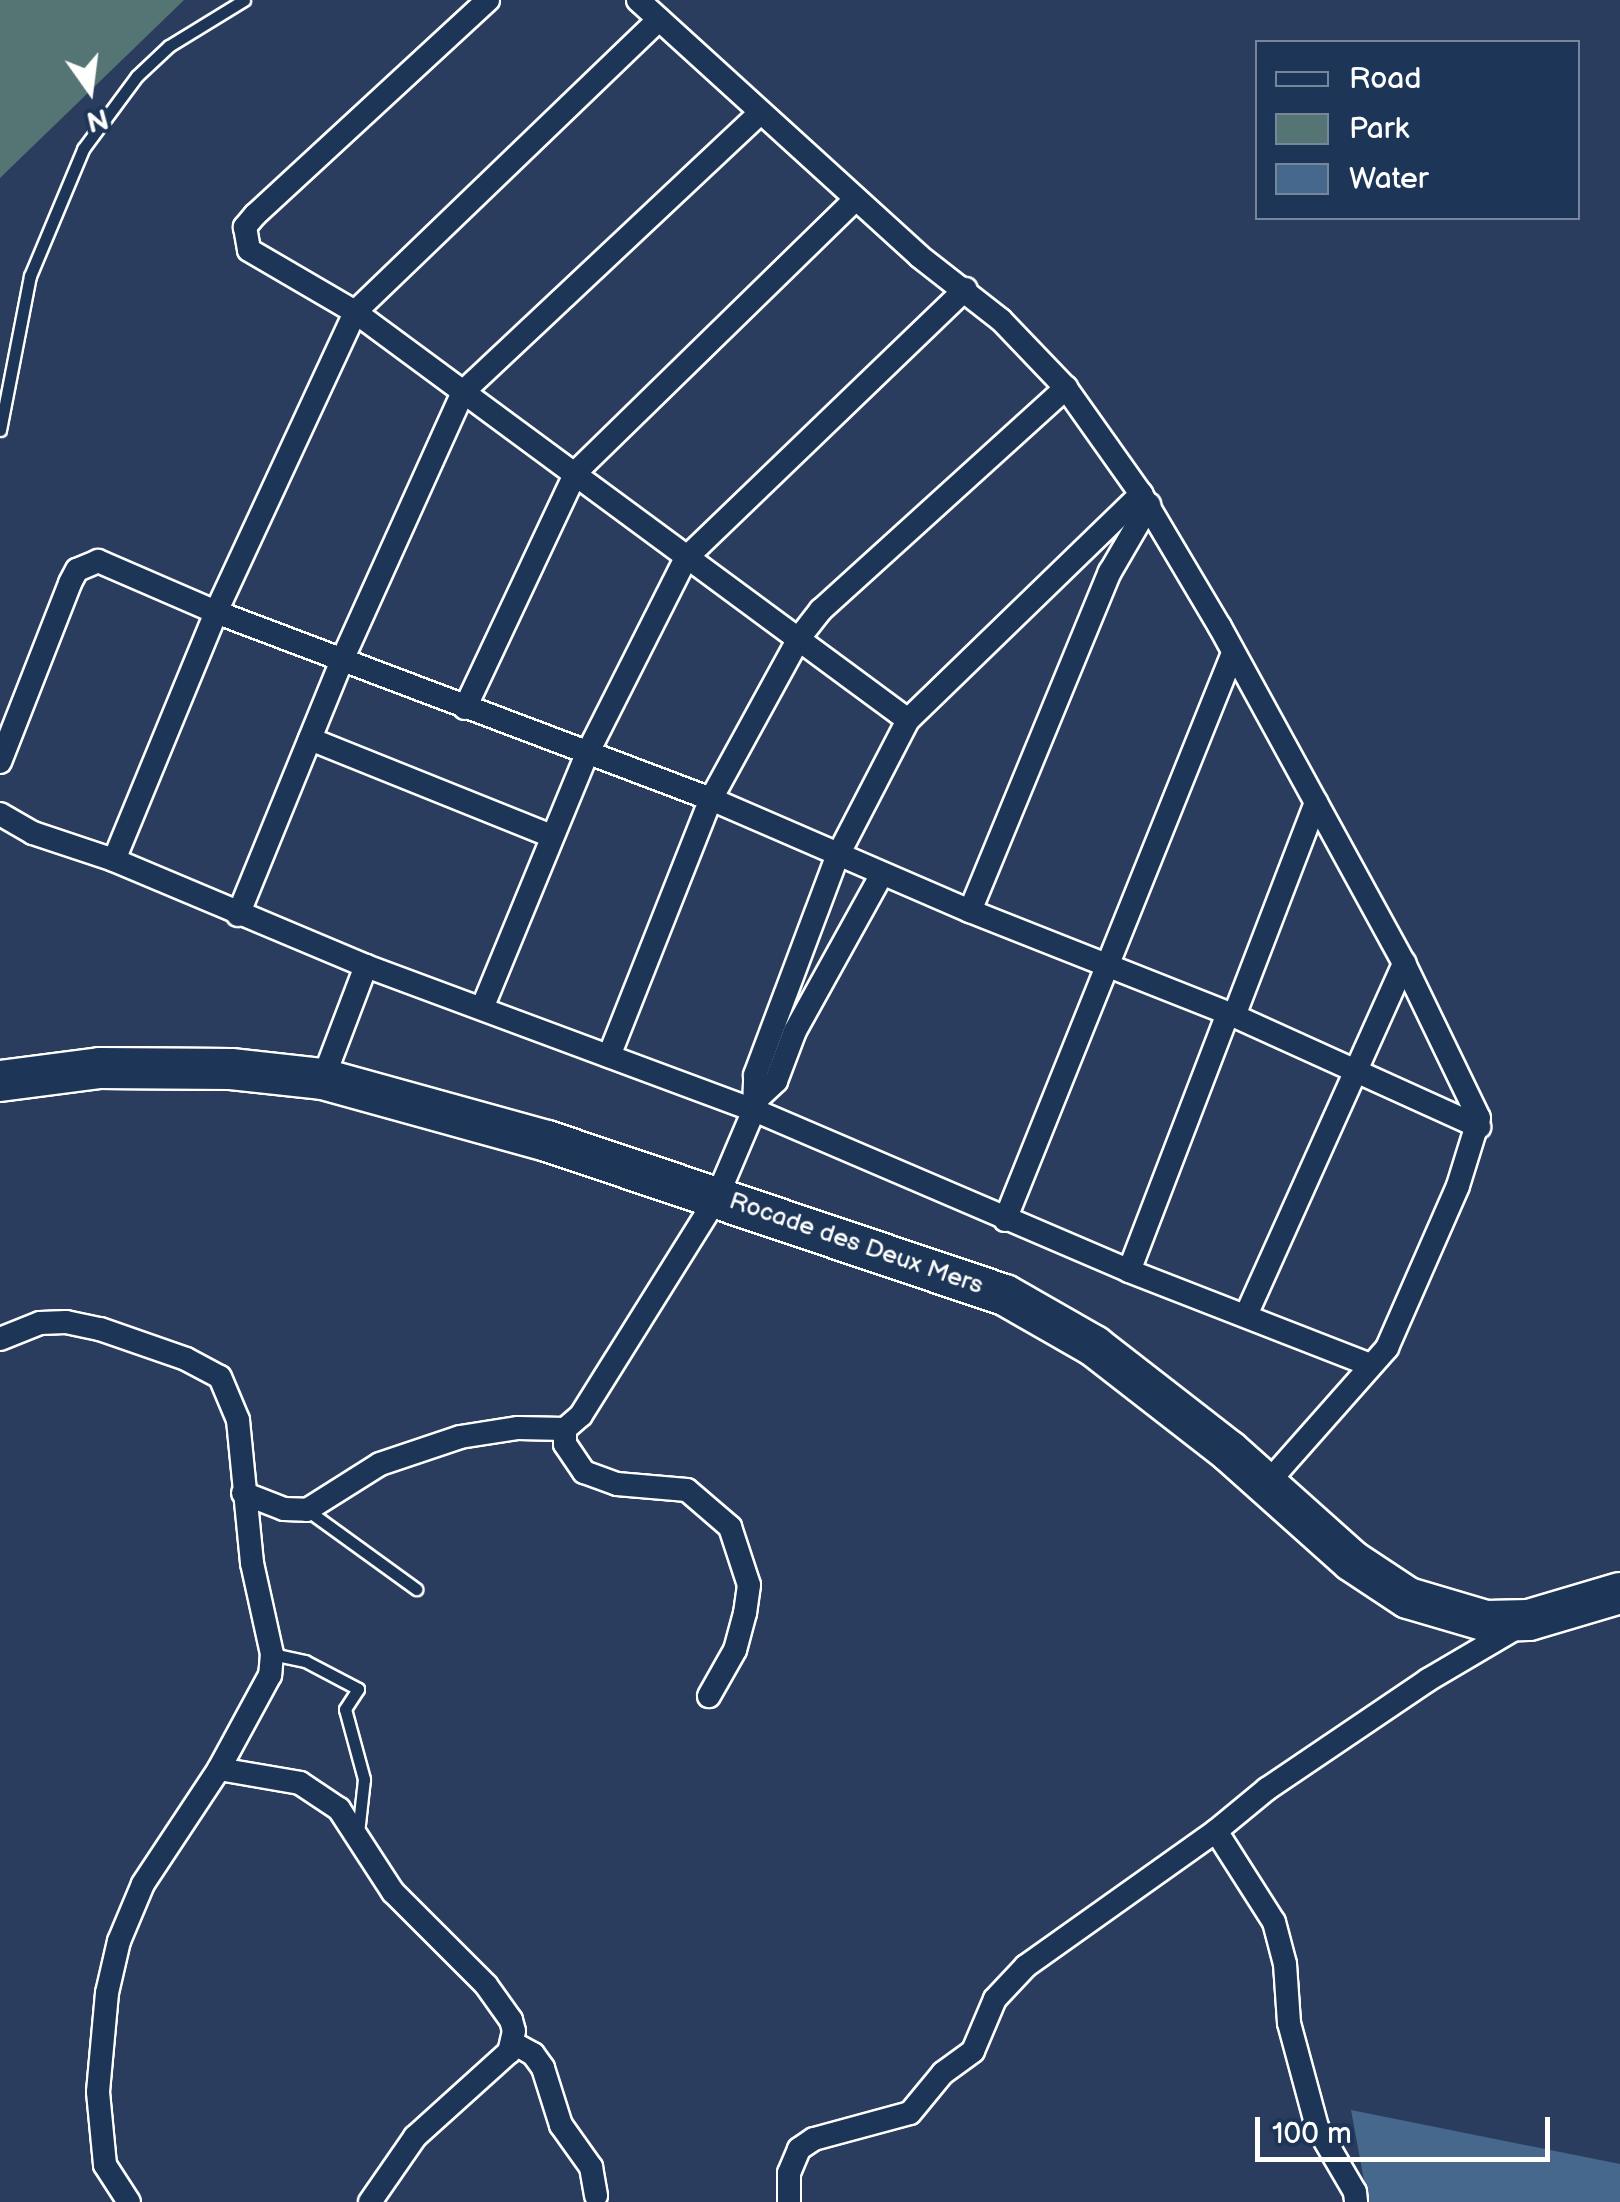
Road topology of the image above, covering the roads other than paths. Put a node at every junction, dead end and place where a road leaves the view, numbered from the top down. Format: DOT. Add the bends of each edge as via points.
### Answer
graph roads {
  1 [pos="244,0"];
  2 [pos="488,0"];
  3 [pos="638,0"];
  4 [pos="659,20"];
  5 [pos="759,114"];
  6 [pos="856,199"];
  7 [pos="966,288"];
  8 [pos="355,312"];
  9 [pos="1066,388"];
  10 [pos="464,392"];
  11 [pos="0,430"];
  12 [pos="576,472"];
  13 [pos="1145,500"];
  14 [pos="686,558"];
  15 [pos="216,612"];
  16 [pos="799,638"];
  17 [pos="1233,654"];
  18 [pos="344,658"];
  19 [pos="465,708"];
  20 [pos="908,720"];
  21 [pos="310,739"];
  22 [pos="587,754"];
  23 [pos="0,762"];
  24 [pos="711,800"];
  25 [pos="1316,802"];
  26 [pos="0,814"];
  27 [pos="551,836"];
  28 [pos="837,857"];
  29 [pos="114,860"];
  30 [pos="881,876"];
  31 [pos="970,912"];
  32 [pos="238,915"];
  33 [pos="1404,962"];
  34 [pos="366,966"];
  35 [pos="1104,967"];
  36 [pos="483,1006"];
  37 [pos="1231,1015"];
  38 [pos="609,1056"];
  39 [pos="1353,1071"];
  40 [pos="322,1079"];
  41 [pos="0,1080"];
  42 [pos="755,1105"];
  43 [pos="1479,1127"];
  44 [pos="718,1197"];
  45 [pos="1005,1220"];
  46 [pos="1129,1271"];
  47 [pos="1247,1313"];
  48 [pos="0,1339"];
  49 [pos="1370,1364"];
  50 [pos="565,1430"];
  51 [pos="1266,1485"];
  52 [pos="243,1492"];
  53 [pos="307,1510"];
  54 [pos="416,1589"];
  55 [pos="1620,1593"];
  56 [pos="1530,1620"];
  57 [pos="272,1654"];
  58 [pos="709,1696"];
  59 [pos="219,1769"];
  60 [pos="1216,1831"];
  61 [pos="358,1837"];
  62 [pos="513,2043"];
  63 [pos="596,2196"];
  64 [pos="129,2202"];
  65 [pos="370,2202"];
  66 [pos="789,2202"];
  67 [pos="1356,2202"];
  1 -- 11 [label="lane" via="170,46 137,76 83,149 30,276"];
  2 -- 8 [label="street" via="245,226 246,242 260,259"];
  3 -- 4 [label="street"];
  4 -- 5 [label="street"];
  4 -- 8 [label="street"];
  5 -- 6 [label="street"];
  5 -- 10 [label="street"];
  6 -- 7 [label="street"];
  6 -- 12 [label="street"];
  7 -- 9 [label="street"];
  7 -- 14 [label="street"];
  8 -- 10 [label="street"];
  8 -- 15 [label="street"];
  9 -- 13 [label="street"];
  9 -- 16 [label="street" via="821,610"];
  10 -- 12 [label="street"];
  10 -- 18 [label="street"];
  12 -- 14 [label="street"];
  12 -- 19 [label="street"];
  13 -- 17 [label="street"];
  13 -- 20 [label="street"];
  13 -- 31 [label="street"];
  14 -- 16 [label="street"];
  14 -- 22 [label="street"];
  15 -- 18 [label="street"];
  15 -- 23 [label="street" via="112,566 86,563 70,583"];
  15 -- 29 [label="street"];
  16 -- 20 [label="street"];
  16 -- 24 [label="street"];
  17 -- 25 [label="street"];
  17 -- 35 [label="street"];
  18 -- 19 [label="street"];
  18 -- 21 [label="street"];
  19 -- 22 [label="street"];
  20 -- 28 [label="street"];
  21 -- 27 [label="street"];
  21 -- 32 [label="street"];
  22 -- 24 [label="street"];
  22 -- 27 [label="street"];
  24 -- 28 [label="street"];
  24 -- 38 [label="street"];
  25 -- 33 [label="street"];
  25 -- 37 [label="street"];
  26 -- 29 [label="street" via="33,833"];
  27 -- 36 [label="street"];
  28 -- 30 [label="street"];
  28 -- 42 [label="street" via="755,1075"];
  29 -- 32 [label="street"];
  30 -- 31 [label="street"];
  30 -- 42 [label="street" via="795,1031 776,1082"];
  31 -- 35 [label="street"];
  32 -- 34 [label="street"];
  33 -- 39 [label="street"];
  33 -- 43 [label="street" via="1477,1108"];
  34 -- 36 [label="street"];
  34 -- 40 [label="street"];
  35 -- 37 [label="street"];
  35 -- 45 [label="street"];
  36 -- 38 [label="street"];
  37 -- 39 [label="street"];
  37 -- 46 [label="street"];
  38 -- 42 [label="street"];
  39 -- 43 [label="street"];
  39 -- 47 [label="street"];
  40 -- 41 [label="highway, Rocade des Deux Mers" via="231,1069 100,1068"];
  40 -- 44 [label="highway, Rocade des Deux Mers" via="424,1104"];
  42 -- 44 [label="street"];
  42 -- 45 [label="street"];
  43 -- 49 [label="street" via="1396,1330"];
  44 -- 50 [label="street" via="581,1415"];
  44 -- 51 [label="highway, Rocade des Deux Mers" via="1005,1295 1094,1346"];
  45 -- 46 [label="street"];
  46 -- 47 [label="street"];
  47 -- 49 [label="street"];
  48 -- 52 [label="street" via="40,1323 66,1322 206,1368 230,1392"];
  49 -- 51 [label="street"];
  50 -- 53 [label="street" via="518,1428 460,1437 380,1464"];
  50 -- 58 [label="street" via="565,1444 584,1472 617,1484 687,1490 730,1527 747,1599 735,1650"];
  51 -- 56 [label="highway, Rocade des Deux Mers" via="1352,1561 1408,1598 1486,1621"];
  52 -- 53 [label="street" via="284,1509"];
  52 -- 57 [label="street"];
  53 -- 54 [label="lane"];
  55 -- 56 [label="highway, Rocade des Deux Mers"];
  56 -- 60 [label="street" via="1267,1788"];
  57 -- 59 [label="street" via="262,1694"];
  57 -- 61 [label="lane" via="306,1661 358,1689 345,1709 364,1780"];
  59 -- 61 [label="street" via="300,1783 339,1808"];
  59 -- 64 [label="street" via="143,1884 107,1994 98,2092 101,2144 105,2164"];
  60 -- 66 [label="street" via="1005,1984 973,2051 910,2113 799,2149 789,2172"];
  60 -- 67 [label="street" via="1274,1922 1285,1964 1288,2023 1316,2127"];
  61 -- 62 [label="street" via="394,1892 503,2006"];
  62 -- 63 [label="street" via="543,2068 562,2125 591,2167"];
  62 -- 65 [label="street" via="415,2137"];
}
